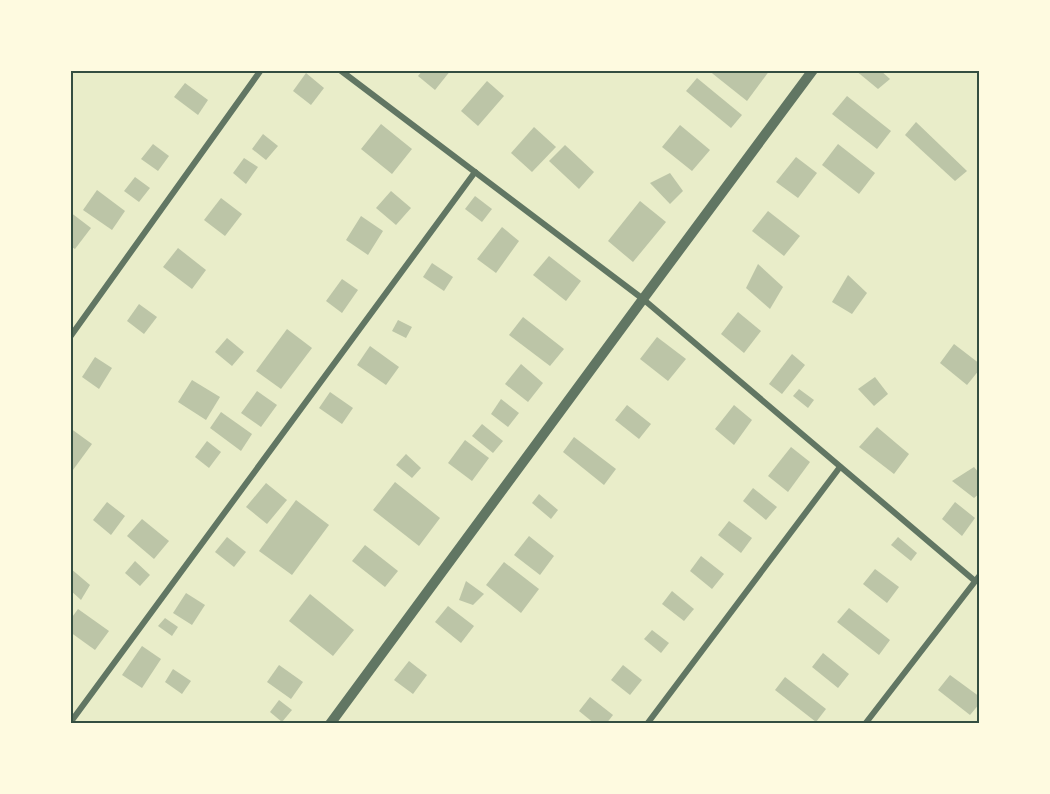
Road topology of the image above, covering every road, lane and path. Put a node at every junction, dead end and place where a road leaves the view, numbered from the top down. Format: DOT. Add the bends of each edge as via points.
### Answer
graph roads {
  1 [pos="261,70"];
  2 [pos="340,70"];
  3 [pos="813,70"];
  4 [pos="475,172"];
  5 [pos="643,299"];
  6 [pos="70,337"];
  7 [pos="840,467"];
  8 [pos="977,578"];
  9 [pos="70,723"];
  10 [pos="330,723"];
  11 [pos="647,723"];
  12 [pos="865,723"];
  1 -- 6 [label="street"];
  2 -- 4 [label="street"];
  3 -- 5 [label="street"];
  4 -- 5 [label="street"];
  4 -- 9 [label="street"];
  5 -- 7 [label="street"];
  5 -- 10 [label="street"];
  7 -- 8 [label="street"];
  7 -- 11 [label="street"];
  8 -- 12 [label="street"];
}
